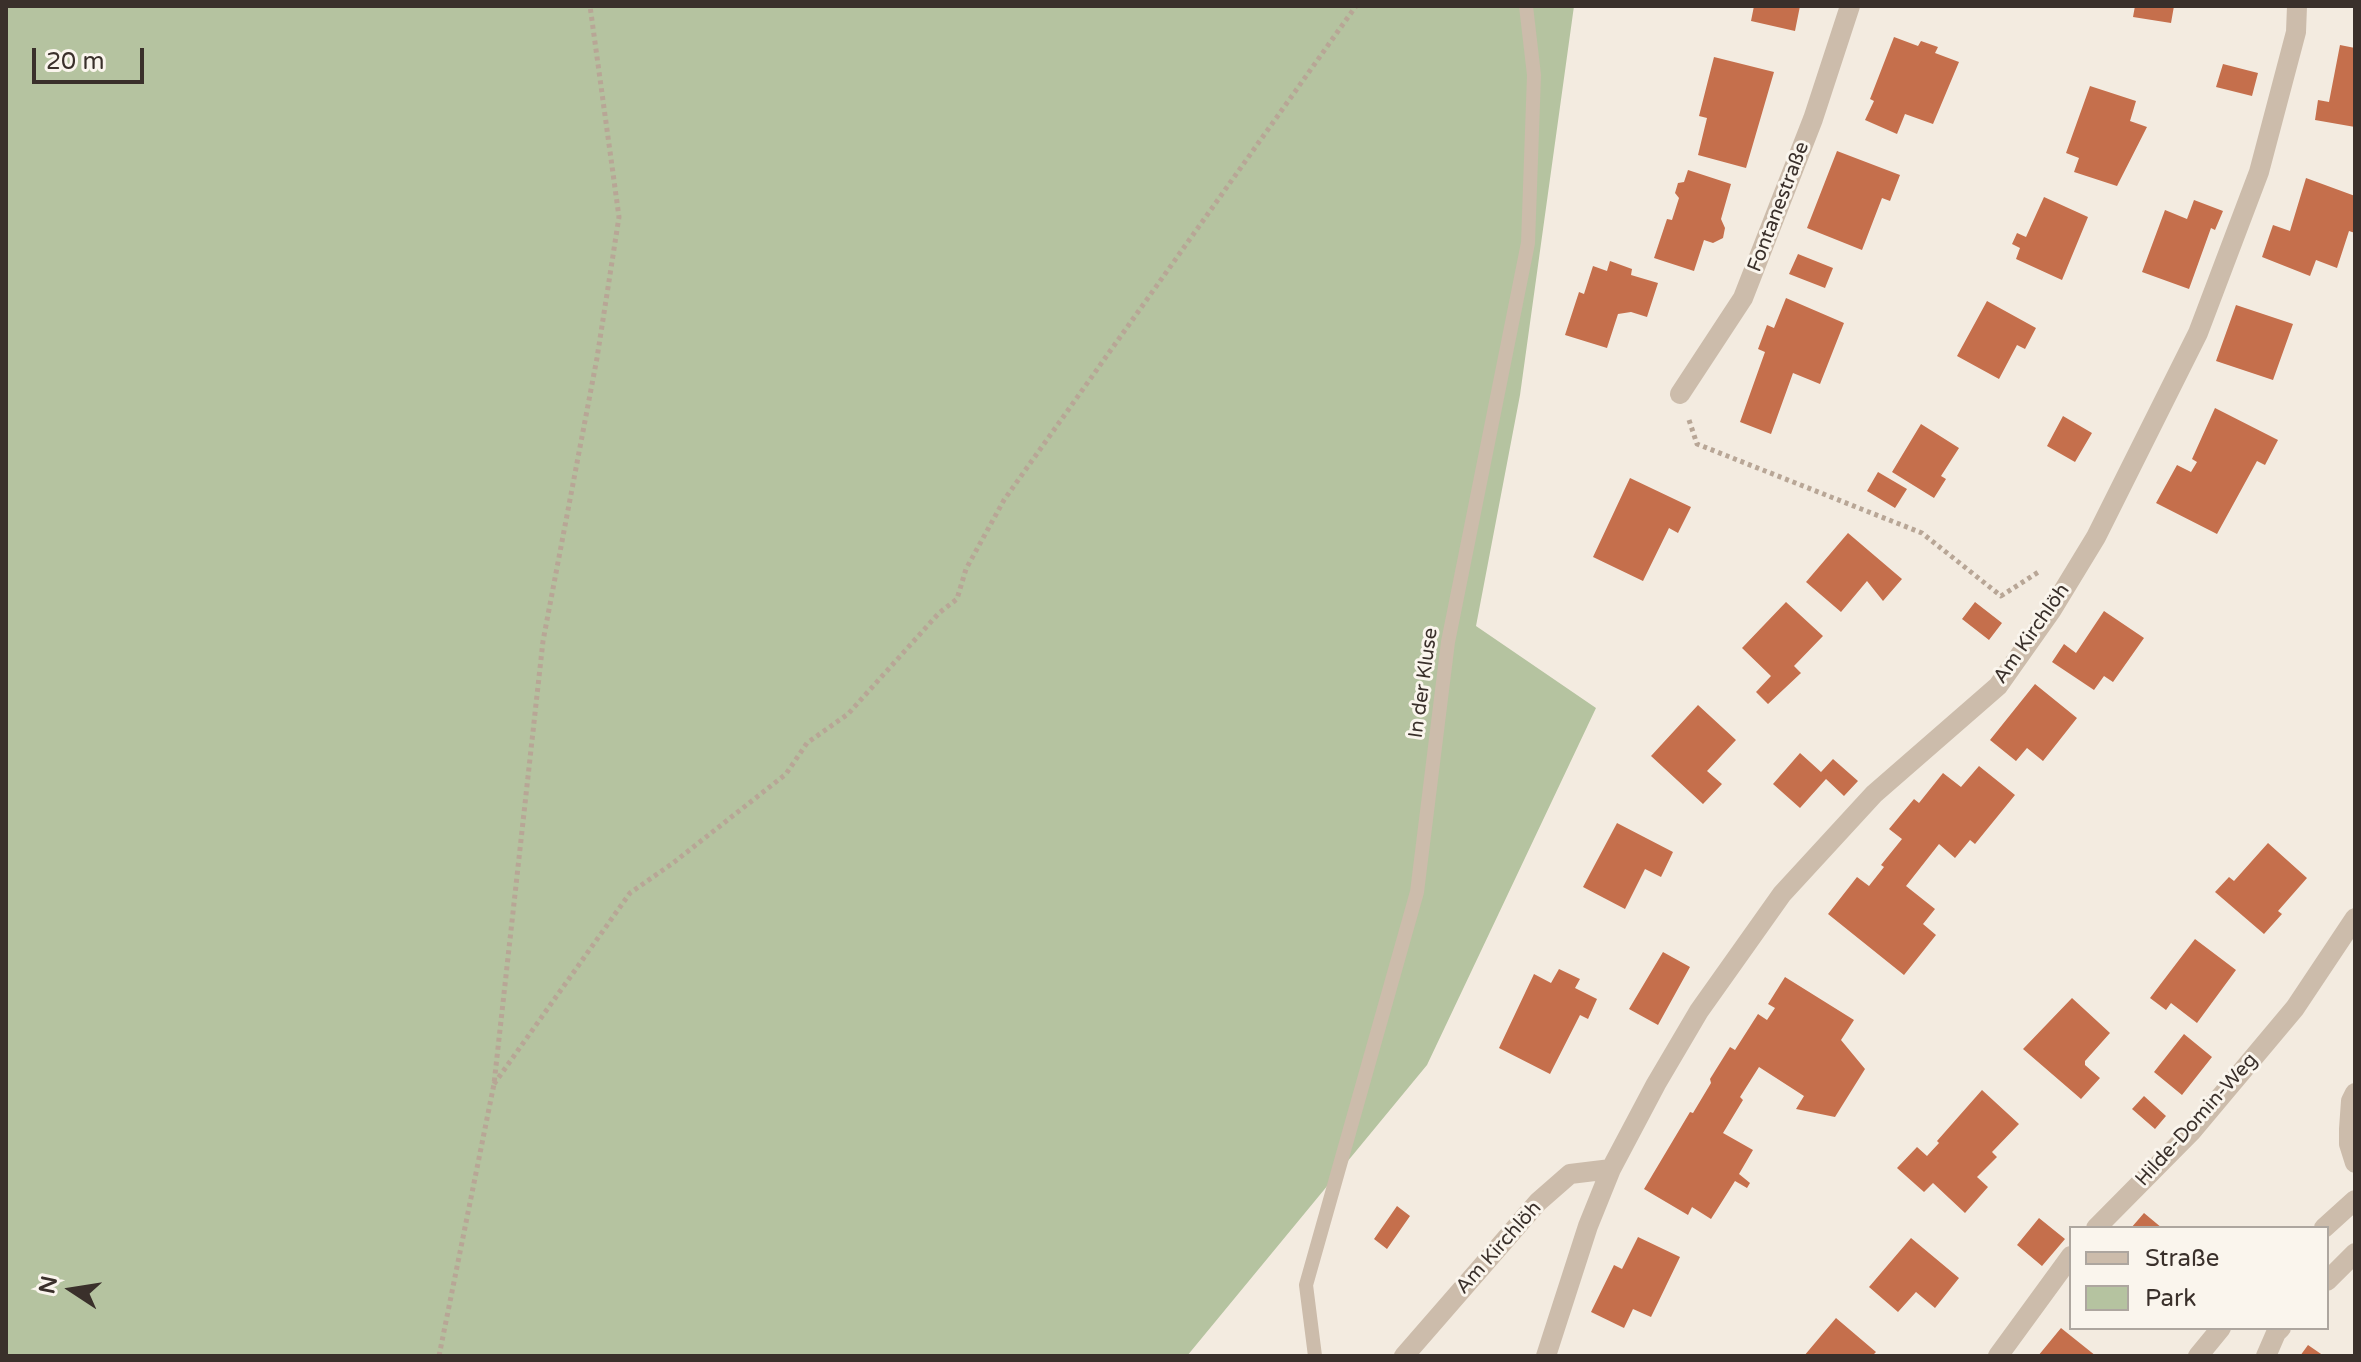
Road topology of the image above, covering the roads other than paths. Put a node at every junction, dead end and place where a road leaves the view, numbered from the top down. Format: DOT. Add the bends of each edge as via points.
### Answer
graph roads {
  1 [pos="1526,6"];
  2 [pos="1850,6"];
  3 [pos="2297,6"];
  4 [pos="1680,394"];
  5 [pos="2355,918"];
  6 [pos="2355,1093"];
  7 [pos="2355,1163"];
  8 [pos="1611,1169"];
  9 [pos="2355,1200"];
  10 [pos="2098,1226"];
  11 [pos="2326,1226"];
  12 [pos="2355,1253"];
  13 [pos="2069,1259"];
  14 [pos="2329,1279"];
  15 [pos="2219,1330"];
  16 [pos="2279,1330"];
  17 [pos="1315,1356"];
  18 [pos="1404,1356"];
  19 [pos="1546,1356"];
  20 [pos="1998,1356"];
  21 [pos="2198,1356"];
  22 [pos="2266,1356"];
  1 -- 17 [label="lane, In der Kluse" via="1534,75 1528,243 1448,642 1417,892 1306,1285"];
  2 -- 4 [label="street, Fontanestraße" via="1813,119 1743,298"];
  3 -- 8 [label="street, Am Kirchlöh" via="2296,32 2259,172 2198,333 2096,537 1998,686 1874,794 1782,894 1699,1011"];
  5 -- 10 [label="street, Hilde-Domin-Weg" via="2295,1008 2191,1132"];
  6 -- 7 [label="street" via="2349,1144"];
  8 -- 18 [label="street, Am Kirchlöh" via="1570,1174 1538,1202"];
  8 -- 19 [label="street, Am Kirchlöh"];
  9 -- 11 [label="street"];
  12 -- 14 [label="street"];
  13 -- 20 [label="street"];
  15 -- 21 [label="street"];
  16 -- 22 [label="street"];
}
